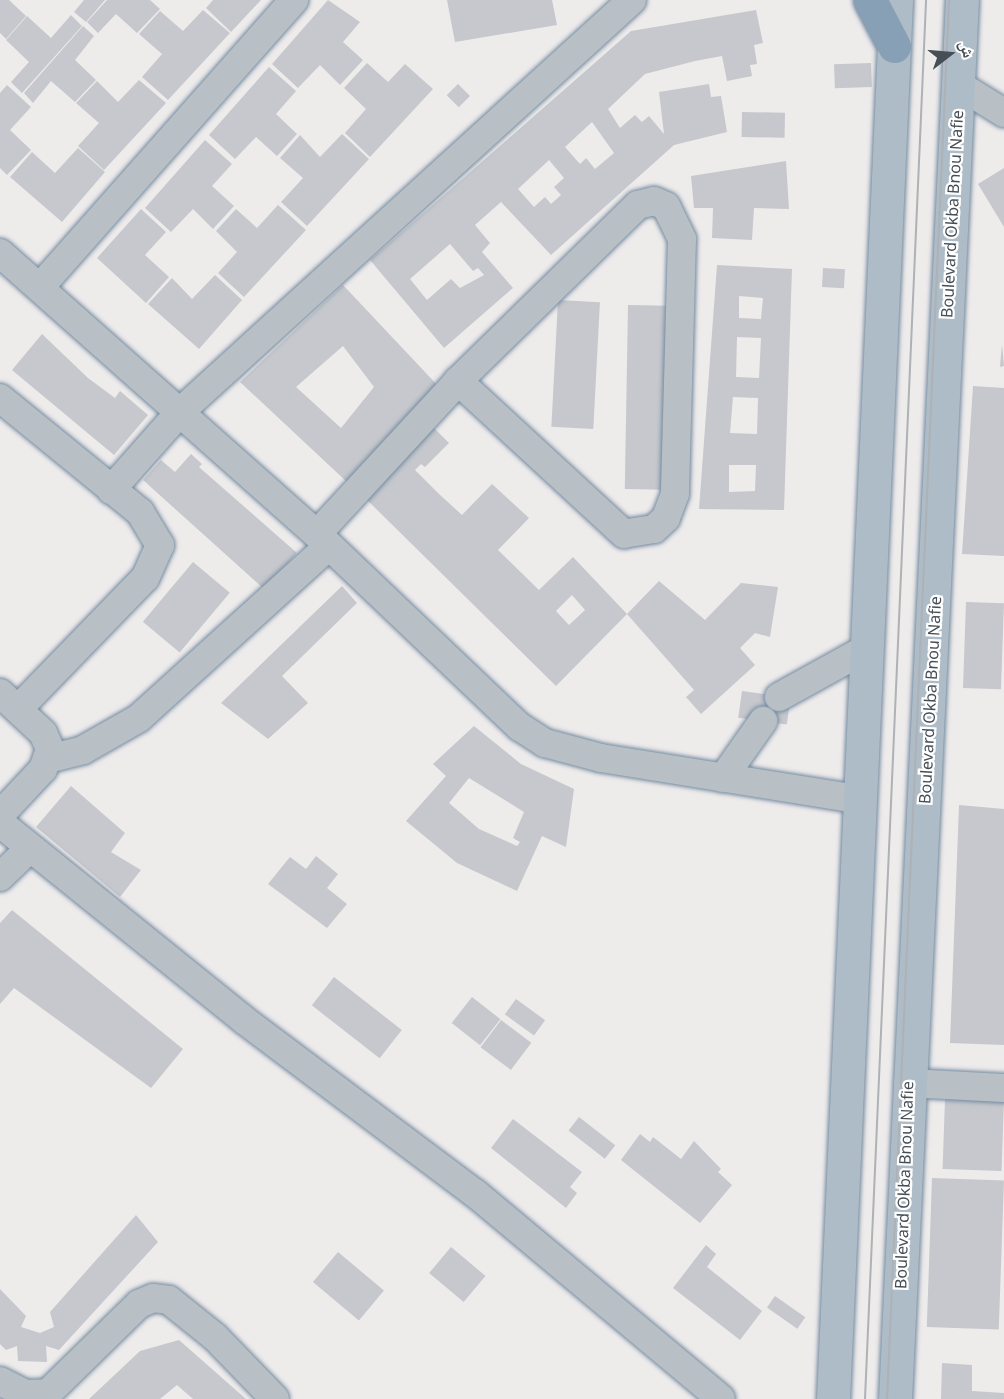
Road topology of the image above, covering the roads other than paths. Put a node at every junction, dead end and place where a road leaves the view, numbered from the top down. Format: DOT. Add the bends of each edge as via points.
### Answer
graph roads {
  1 [pos="294,0"];
  2 [pos="632,0"];
  3 [pos="870,0"];
  4 [pos="896,0"];
  5 [pos="962,0"];
  6 [pos="894,46"];
  7 [pos="959,85"];
  8 [pos="1004,113"];
  9 [pos="0,253"];
  10 [pos="41,286"];
  11 [pos="458,381"];
  12 [pos="0,398"];
  13 [pos="181,411"];
  14 [pos="111,490"];
  15 [pos="323,540"];
  16 [pos="864,650"];
  17 [pos="779,697"];
  18 [pos="10,700"];
  19 [pos="763,721"];
  20 [pos="48,759"];
  21 [pos="723,778"];
  22 [pos="858,799"];
  23 [pos="0,815"];
  24 [pos="0,823"];
  25 [pos="29,849"];
  26 [pos="0,877"];
  27 [pos="908,1083"];
  28 [pos="1004,1088"];
  29 [pos="0,1380"];
  30 [pos="275,1399"];
  31 [pos="721,1399"];
  32 [pos="833,1399"];
  33 [pos="895,1399"];
  1 -- 10 [label="street"];
  2 -- 13 [label="street"];
  3 -- 6 [label="highway"];
  4 -- 6 [label="main road"];
  5 -- 7 [label="main road, Boulevard Okba Bnou Nafie"];
  6 -- 16 [label="main road"];
  7 -- 8 [label="street"];
  7 -- 27 [label="main road, Boulevard Okba Bnou Nafie"];
  9 -- 10 [label="street"];
  10 -- 13 [label="street"];
  11 -- 11 [label="street" via="624,534 654,529 666,518 675,494 682,239 666,206 654,201 638,205"];
  11 -- 15 [label="street"];
  12 -- 14 [label="street"];
  13 -- 14 [label="street"];
  13 -- 15 [label="street"];
  14 -- 18 [label="street" via="149,522 160,545 157,561"];
  15 -- 20 [label="street" via="139,718 93,746"];
  15 -- 21 [label="street" via="520,727 545,743"];
  16 -- 17 [label="street"];
  16 -- 22 [label="main road"];
  18 -- 20 [label="street" via="48,741"];
  19 -- 21 [label="street"];
  20 -- 23 [label="street"];
  21 -- 22 [label="street"];
  22 -- 32 [label="main road"];
  24 -- 25 [label="street"];
  25 -- 26 [label="street"];
  25 -- 31 [label="street" via="476,1194"];
  27 -- 28 [label="street"];
  27 -- 33 [label="main road, Boulevard Okba Bnou Nafie"];
  29 -- 30 [label="street" via="25,1394 48,1393 140,1304 153,1298 169,1300 215,1338"];
}
